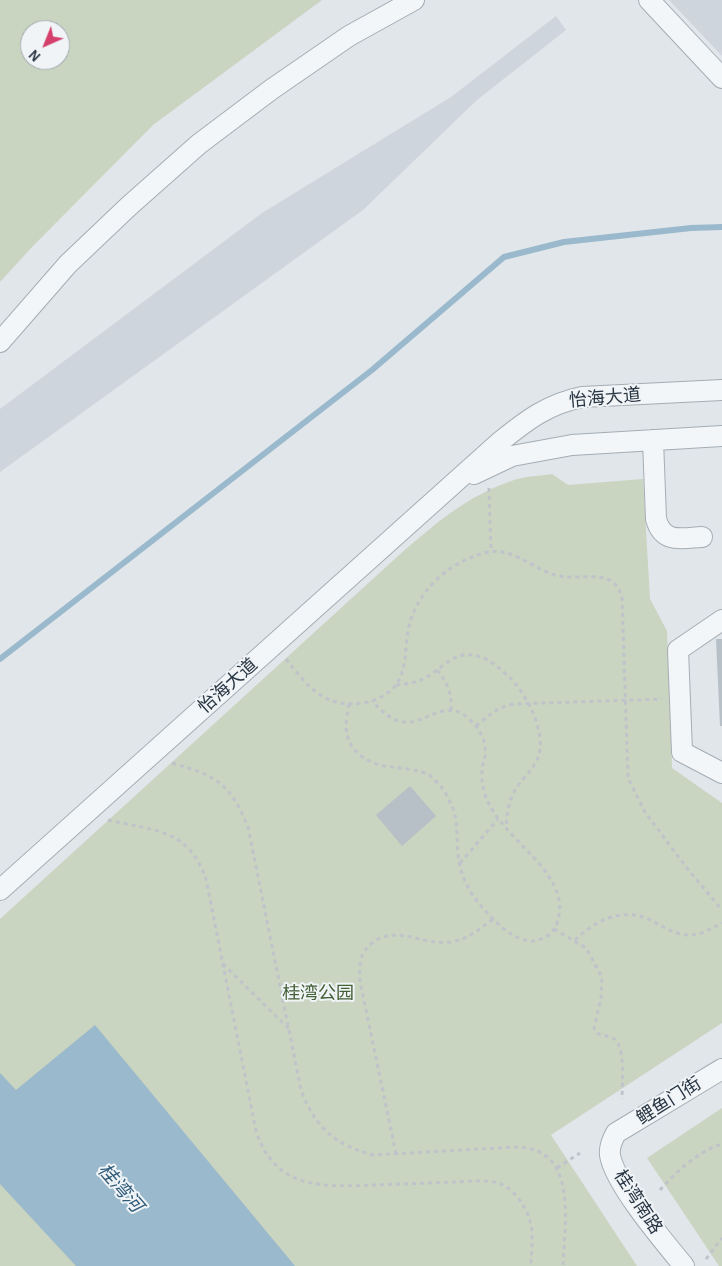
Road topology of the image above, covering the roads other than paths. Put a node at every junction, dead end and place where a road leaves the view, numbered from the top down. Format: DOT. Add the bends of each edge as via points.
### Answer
graph roads {
  1 [pos="414,0"];
  2 [pos="650,0"];
  3 [pos="722,78"];
  4 [pos="0,342"];
  5 [pos="722,390"];
  6 [pos="722,436"];
  7 [pos="653,440"];
  8 [pos="456,482"];
  9 [pos="702,537"];
  10 [pos="722,620"];
  11 [pos="722,773"];
  12 [pos="0,890"];
  13 [pos="722,1069"];
  14 [pos="616,1133"];
  15 [pos="684,1266"];
  1 -- 4 [label="street" via="349,36 200,144 128,206 68,264"];
  2 -- 3 [label="street"];
  5 -- 8 [label="street, 怡海大道" via="582,397 564,401 518,427"];
  6 -- 7 [label="street, 怡海大道"];
  7 -- 8 [label="street, 怡海大道" via="572,444 519,455"];
  7 -- 9 [label="street" via="656,519 661,531 669,537"];
  8 -- 12 [label="street, 怡海大道"];
  10 -- 11 [label="street" via="678,650 682,752"];
  13 -- 14 [label="street, 鲤鱼门街"];
  14 -- 15 [label="street, 桂湾南路" via="610,1157 618,1174"];
}
